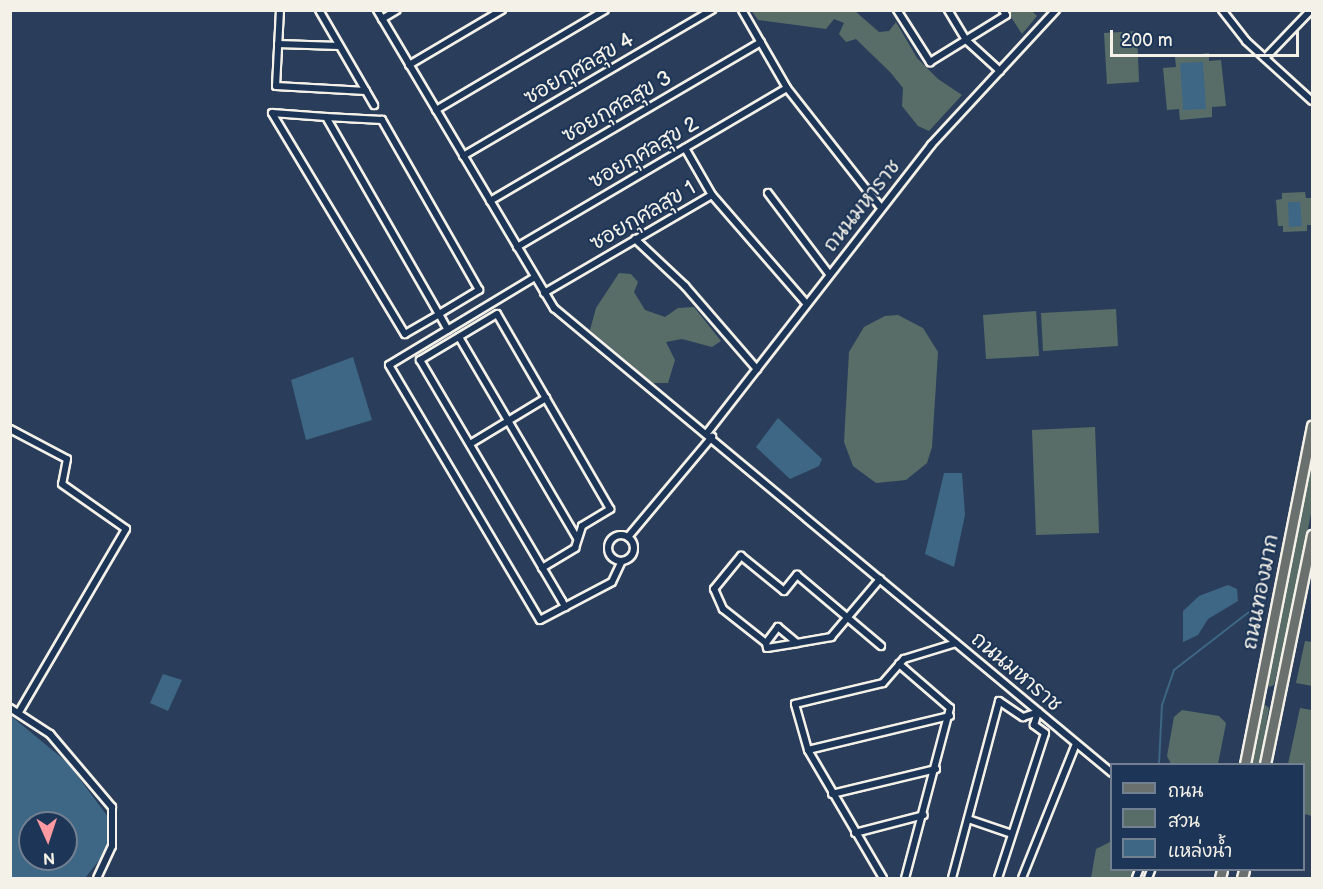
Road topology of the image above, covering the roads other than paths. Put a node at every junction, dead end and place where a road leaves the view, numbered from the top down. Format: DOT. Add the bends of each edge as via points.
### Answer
graph roads {
  1 [pos="280,10"];
  2 [pos="320,10"];
  3 [pos="377,10"];
  4 [pos="397,10"];
  5 [pos="502,10"];
  6 [pos="605,10"];
  7 [pos="712,10"];
  8 [pos="742,10"];
  9 [pos="897,10"];
  10 [pos="948,10"];
  11 [pos="1003,10"];
  12 [pos="1056,10"];
  13 [pos="1222,10"];
  14 [pos="1311,10"];
  15 [pos="382,19"];
  16 [pos="966,39"];
  17 [pos="761,42"];
  18 [pos="278,44"];
  19 [pos="339,46"];
  20 [pos="1265,58"];
  21 [pos="409,65"];
  22 [pos="1000,70"];
  23 [pos="787,87"];
  24 [pos="366,91"];
  25 [pos="1312,101"];
  26 [pos="374,105"];
  27 [pos="436,110"];
  28 [pos="326,117"];
  29 [pos="685,148"];
  30 [pos="464,156"];
  31 [pos="768,193"];
  32 [pos="712,195"];
  33 [pos="490,201"];
  34 [pos="881,208"];
  35 [pos="635,239"];
  36 [pos="517,247"];
  37 [pos="829,274"];
  38 [pos="535,277"];
  39 [pos="544,293"];
  40 [pos="806,303"];
  41 [pos="439,314"];
  42 [pos="448,330"];
  43 [pos="459,337"];
  44 [pos="757,369"];
  45 [pos="546,399"];
  46 [pos="508,421"];
  47 [pos="1312,426"];
  48 [pos="10,429"];
  49 [pos="710,435"];
  50 [pos="470,444"];
  51 [pos="1312,535"];
  52 [pos="628,537"];
  53 [pos="578,538"];
  54 [pos="622,561"];
  55 [pos="542,568"];
  56 [pos="880,579"];
  57 [pos="565,607"];
  58 [pos="847,618"];
  59 [pos="766,643"];
  60 [pos="797,643"];
  61 [pos="956,643"];
  62 [pos="881,646"];
  63 [pos="899,664"];
  64 [pos="1260,691"];
  65 [pos="1278,695"];
  66 [pos="10,708"];
  67 [pos="19,712"];
  68 [pos="1038,712"];
  69 [pos="950,716"];
  70 [pos="1076,744"];
  71 [pos="808,750"];
  72 [pos="1245,763"];
  73 [pos="1265,763"];
  74 [pos="936,769"];
  75 [pos="1110,771"];
  76 [pos="832,794"];
  77 [pos="924,815"];
  78 [pos="968,819"];
  79 [pos="855,833"];
  80 [pos="1012,834"];
  81 [pos="98,879"];
  82 [pos="883,879"];
  83 [pos="905,879"];
  84 [pos="952,879"];
  85 [pos="998,879"];
  86 [pos="1022,879"];
  1 -- 18 [label="street"];
  2 -- 19 [label="street"];
  3 -- 15 [label="street, ถนนมหาราช"];
  4 -- 15 [label="street"];
  5 -- 21 [label="street"];
  6 -- 27 [label="street"];
  7 -- 30 [label="street, ซอยกุศลสุข 4"];
  8 -- 17 [label="street"];
  9 -- 16 [label="street" via="930,62"];
  10 -- 16 [label="street"];
  11 -- 16 [label="street" via="1006,15"];
  12 -- 22 [label="street, ถนนมหาราช"];
  13 -- 20 [label="street"];
  14 -- 20 [label="street"];
  15 -- 21 [label="street, ถนนมหาราช"];
  16 -- 22 [label="street"];
  17 -- 23 [label="street"];
  17 -- 33 [label="street, ซอยกุศลสุข 3"];
  18 -- 19 [label="street"];
  18 -- 24 [label="street" via="276,86"];
  19 -- 24 [label="street"];
  20 -- 25 [label="street"];
  21 -- 27 [label="street, ถนนมหาราช"];
  22 -- 34 [label="street, ถนนมหาราช" via="931,145"];
  23 -- 29 [label="street, ซอยกุศลสุข 2"];
  23 -- 34 [label="street"];
  24 -- 26 [label="street"];
  27 -- 30 [label="street, ถนนมหาราช"];
  28 -- 41 [label="street"];
  28 -- 41 [label="street" via="382,120 479,290"];
  28 -- 41 [label="street" via="272,114 405,334"];
  29 -- 32 [label="street, ซอยกุศลสุข 1"];
  29 -- 36 [label="street, ซอยกุศลสุข 2"];
  30 -- 33 [label="street, ถนนมหาราช"];
  31 -- 37 [label="street"];
  32 -- 35 [label="street, ซอยกุศลสุข 1"];
  32 -- 40 [label="street"];
  33 -- 36 [label="street, ถนนมหาราช"];
  34 -- 37 [label="street, ถนนมหาราช"];
  35 -- 39 [label="street, ซอยกุศลสุข 1"];
  35 -- 44 [label="street" via="685,286"];
  36 -- 38 [label="street, ถนนมหาราช"];
  37 -- 40 [label="street, ถนนมหาราช"];
  38 -- 39 [label="street, ถนนมหาราช"];
  38 -- 42 [label="street"];
  39 -- 49 [label="street, ถนนมหาราช" via="554,308"];
  40 -- 44 [label="street, ถนนมหาราช"];
  41 -- 42 [label="street"];
  42 -- 57 [label="street" via="389,365 540,620"];
  43 -- 45 [label="street" via="497,314"];
  43 -- 46 [label="street"];
  43 -- 50 [label="street" via="420,360"];
  44 -- 49 [label="street, ถนนมหาราช"];
  45 -- 46 [label="street"];
  45 -- 53 [label="street" via="610,508 582,526"];
  46 -- 50 [label="street"];
  46 -- 53 [label="street"];
  47 -- 64 [label="main road, ถนนทองมาก"];
  48 -- 67 [label="street" via="67,459 62,484 126,529"];
  49 -- 52 [label="street"];
  49 -- 56 [label="street, ถนนมหาราช"];
  50 -- 55 [label="street"];
  51 -- 65 [label="main road, ถนนทองมาก"];
  52 -- 54 [label="street" via="633,551"];
  52 -- 54 [label="street" via="615,536 608,545 611,557"];
  53 -- 55 [label="street" via="575,548"];
  54 -- 57 [label="street" via="612,582"];
  55 -- 57 [label="street"];
  56 -- 58 [label="street"];
  56 -- 61 [label="street, ถนนมหาราช"];
  58 -- 59 [label="street" via="797,575 784,591 741,556 714,589 723,609"];
  58 -- 60 [label="street" via="831,637"];
  58 -- 62 [label="street"];
  59 -- 60 [label="street" via="767,648"];
  59 -- 60 [label="street" via="778,627"];
  61 -- 63 [label="street"];
  61 -- 68 [label="street, ถนนมหาราช"];
  63 -- 69 [label="street" via="950,708"];
  63 -- 71 [label="street" via="883,683 795,704"];
  64 -- 65 [label="main road"];
  64 -- 72 [label="main road, ถนนทองมาก"];
  65 -- 73 [label="main road, ถนนทองมาก"];
  66 -- 67 [label="street"];
  67 -- 81 [label="street" via="50,734 112,807 112,846"];
  68 -- 70 [label="street, ถนนมหาราช"];
  68 -- 78 [label="street" via="1023,717 999,701"];
  68 -- 80 [label="street" via="1034,725 1045,733"];
  69 -- 71 [label="street"];
  69 -- 74 [label="street"];
  70 -- 75 [label="street, ถนนมหาราช"];
  70 -- 86 [label="street"];
  71 -- 76 [label="street"];
  74 -- 76 [label="street"];
  74 -- 77 [label="street"];
  76 -- 79 [label="street"];
  77 -- 79 [label="street"];
  77 -- 83 [label="street"];
  78 -- 80 [label="street"];
  78 -- 84 [label="street"];
  79 -- 82 [label="street"];
  80 -- 85 [label="street"];
}
